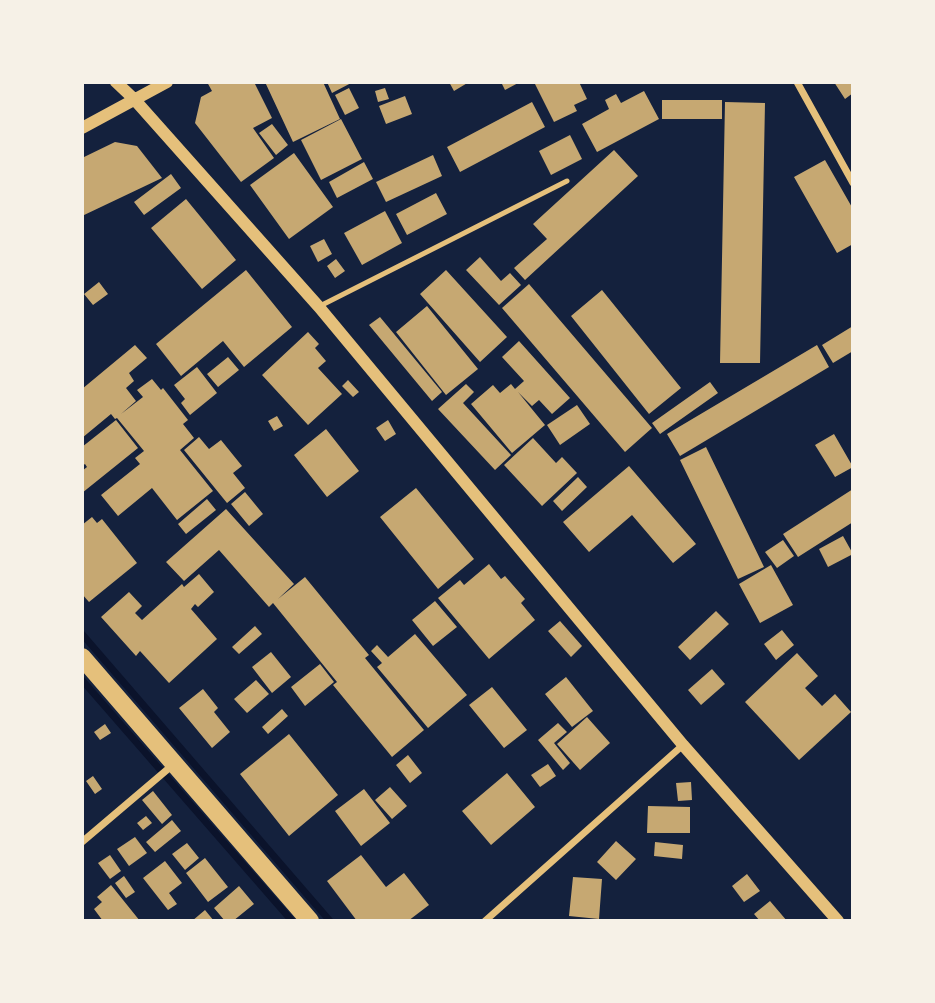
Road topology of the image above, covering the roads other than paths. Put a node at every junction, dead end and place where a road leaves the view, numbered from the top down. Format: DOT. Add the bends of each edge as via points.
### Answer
graph roads {
  1 [pos="116,82"];
  2 [pos="167,82"];
  3 [pos="797,82"];
  4 [pos="134,99"];
  5 [pos="82,128"];
  6 [pos="567,181"];
  7 [pos="853,183"];
  8 [pos="319,307"];
  9 [pos="82,657"];
  10 [pos="682,745"];
  11 [pos="175,763"];
  12 [pos="82,842"];
  13 [pos="310,921"];
  14 [pos="485,921"];
  15 [pos="838,921"];
  1 -- 4 [label="street"];
  2 -- 4 [label="street"];
  3 -- 7 [label="street"];
  4 -- 5 [label="street"];
  4 -- 8 [label="street"];
  6 -- 8 [label="lane"];
  8 -- 10 [label="street"];
  9 -- 11 [label="main road"];
  10 -- 14 [label="street"];
  10 -- 15 [label="street"];
  11 -- 12 [label="street"];
  11 -- 13 [label="main road"];
}
